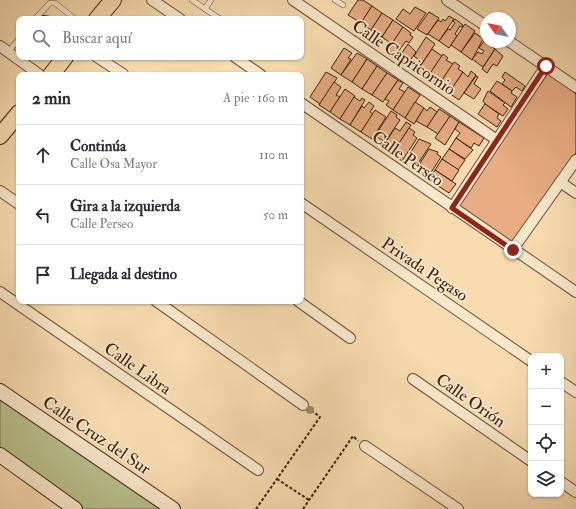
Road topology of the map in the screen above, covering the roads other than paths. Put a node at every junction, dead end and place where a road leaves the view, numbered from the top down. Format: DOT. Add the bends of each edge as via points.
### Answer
graph roads {
  1 [pos="113,0"];
  2 [pos="152,0"];
  3 [pos="192,0"];
  4 [pos="211,0"];
  5 [pos="335,0"];
  6 [pos="447,0"];
  7 [pos="300,2"];
  8 [pos="342,5"];
  9 [pos="204,9"];
  10 [pos="38,16"];
  11 [pos="70,16"];
  12 [pos="100,16"];
  13 [pos="176,16"];
  14 [pos="215,16"];
  15 [pos="480,22"];
  16 [pos="16,41"];
  17 [pos="516,46"];
  18 [pos="4,49"];
  19 [pos="16,58"];
  20 [pos="19,60"];
  21 [pos="64,60"];
  22 [pos="102,60"];
  23 [pos="239,60"];
  24 [pos="546,66"];
  25 [pos="36,72"];
  26 [pos="54,72"];
  27 [pos="120,72"];
  28 [pos="257,72"];
  29 [pos="576,87"];
  30 [pos="304,105"];
  31 [pos="16,117"];
  32 [pos="0,136"];
  33 [pos="497,140"];
  34 [pos="576,160"];
  35 [pos="560,182"];
  36 [pos="0,191"];
  37 [pos="576,193"];
  38 [pos="16,202"];
  39 [pos="304,206"];
  40 [pos="452,208"];
  41 [pos="513,250"];
  42 [pos="0,292"];
  43 [pos="576,292"];
  44 [pos="16,303"];
  45 [pos="17,304"];
  46 [pos="160,304"];
  47 [pos="302,304"];
  48 [pos="350,338"];
  49 [pos="528,359"];
  50 [pos="413,379"];
  51 [pos="564,384"];
  52 [pos="0,391"];
  53 [pos="576,392"];
  54 [pos="303,405"];
  55 [pos="365,446"];
  56 [pos="0,455"];
  57 [pos="528,459"];
  58 [pos="258,470"];
  59 [pos="564,484"];
  60 [pos="576,492"];
  61 [pos="75,509"];
  62 [pos="173,509"];
  63 [pos="458,509"];
  1 -- 12 [label="main road"];
  2 -- 13 [label="street"];
  3 -- 9 [label="lane"];
  4 -- 9 [label="lane"];
  5 -- 8 [label="lane"];
  6 -- 15 [label="street"];
  7 -- 33 [label="street, Calle Capricornio"];
  9 -- 14 [label="lane"];
  10 -- 11 [label="lane" via="50,3 55,3"];
  16 -- 18 [label="lane"];
  17 -- 24 [label="street"];
  18 -- 19 [label="street"];
  20 -- 25 [label="street"];
  21 -- 26 [label="main road"];
  22 -- 27 [label="street"];
  23 -- 28 [label="street"];
  24 -- 29 [label="street"];
  24 -- 33 [label="street"];
  30 -- 40 [label="street, Calle Perseo"];
  31 -- 32 [label="main road"];
  33 -- 40 [label="street"];
  34 -- 35 [label="street"];
  35 -- 37 [label="street"];
  35 -- 41 [label="street"];
  36 -- 38 [label="street"];
  39 -- 49 [label="street, Privada Pegaso"];
  40 -- 41 [label="street, Calle Perseo"];
  41 -- 43 [label="street, Calle Perseo"];
  42 -- 44 [label="street, Calle Libra"];
  45 -- 58 [label="street, Calle Libra"];
  46 -- 54 [label="street"];
  47 -- 48 [label="street"];
  50 -- 57 [label="street, Calle Orión"];
  51 -- 53 [label="street"];
  52 -- 62 [label="street, Calle Cruz del Sur"];
  55 -- 63 [label="street"];
  56 -- 61 [label="street"];
  59 -- 60 [label="street"];
}
